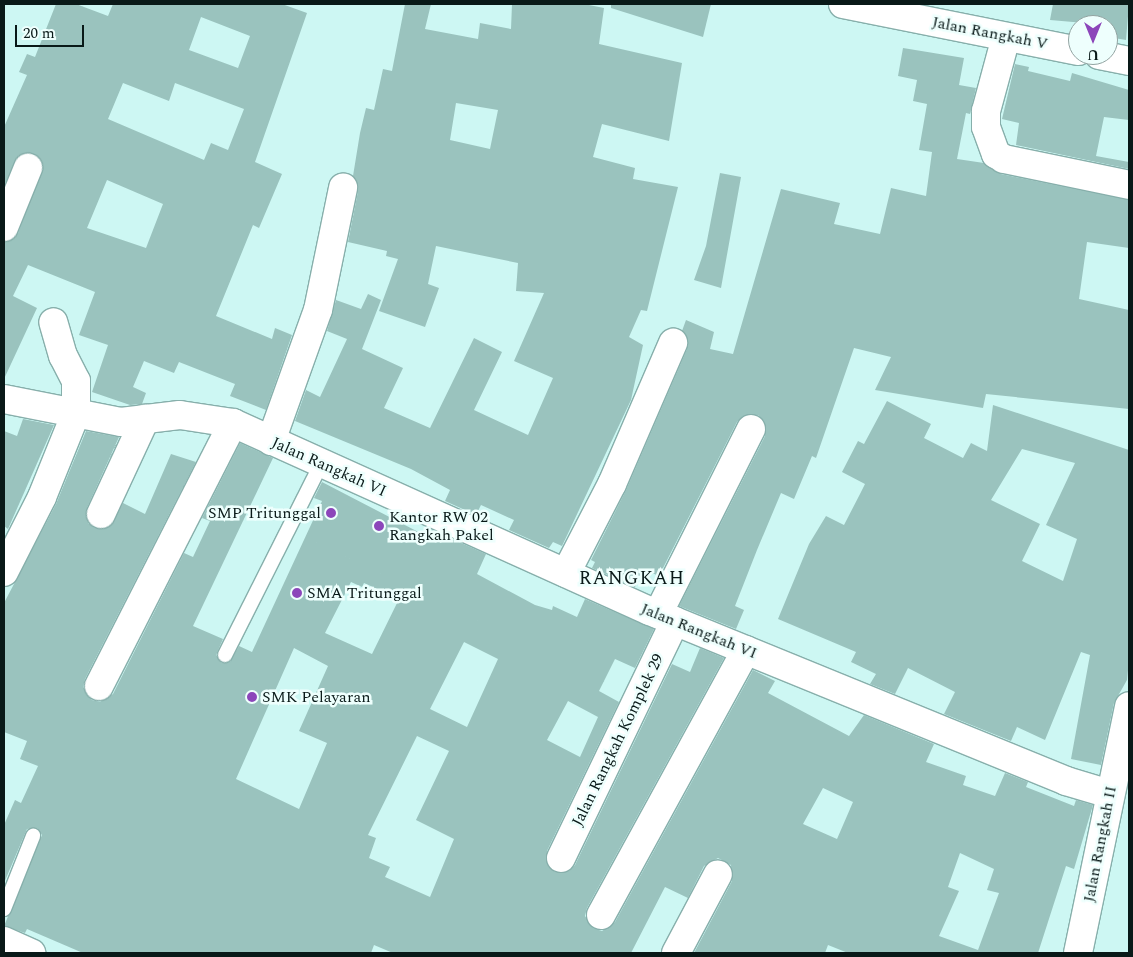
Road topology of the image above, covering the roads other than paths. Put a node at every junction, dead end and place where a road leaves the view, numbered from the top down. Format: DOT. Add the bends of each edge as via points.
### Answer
graph roads {
  1 [pos="843,4"];
  2 [pos="1006,37"];
  3 [pos="1068,49"];
  4 [pos="28,168"];
  5 [pos="1129,185"];
  6 [pos="343,188"];
  7 [pos="4,227"];
  8 [pos="53,322"];
  9 [pos="673,343"];
  10 [pos="4,399"];
  11 [pos="76,413"];
  12 [pos="144,419"];
  13 [pos="233,423"];
  14 [pos="751,429"];
  15 [pos="271,441"];
  16 [pos="321,464"];
  17 [pos="101,514"];
  18 [pos="4,572"];
  19 [pos="566,573"];
  20 [pos="667,618"];
  21 [pos="746,650"];
  22 [pos="224,655"];
  23 [pos="99,686"];
  24 [pos="1129,706"];
  25 [pos="1117,788"];
  26 [pos="34,836"];
  27 [pos="561,858"];
  28 [pos="718,874"];
  29 [pos="4,909"];
  30 [pos="601,915"];
  31 [pos="4,940"];
  32 [pos="31,953"];
  33 [pos="676,953"];
  34 [pos="1078,953"];
  1 -- 2 [label="street, Jalan Rangkah V"];
  2 -- 3 [label="street, Jalan Rangkah V"];
  2 -- 5 [label="street" via="986,111 986,128 996,154 1004,159"];
  4 -- 7 [label="street"];
  6 -- 15 [label="street" via="318,310"];
  8 -- 11 [label="street" via="63,356 76,381"];
  9 -- 19 [label="street" via="612,484"];
  10 -- 11 [label="street, Jalan Rangkah VI"];
  11 -- 12 [label="street, Jalan Rangkah VI" via="121,422"];
  11 -- 18 [label="street" via="42,497"];
  12 -- 13 [label="street, Jalan Rangkah VI" via="180,415"];
  12 -- 17 [label="street"];
  13 -- 15 [label="street, Jalan Rangkah VI"];
  13 -- 23 [label="street"];
  14 -- 20 [label="street, Jalan Rangkah Komplek 29"];
  15 -- 16 [label="street, Jalan Rangkah VI"];
  16 -- 19 [label="street, Jalan Rangkah VI"];
  16 -- 22 [label="lane"];
  19 -- 20 [label="street, Jalan Rangkah VI"];
  20 -- 21 [label="street, Jalan Rangkah VI"];
  20 -- 27 [label="street, Jalan Rangkah Komplek 29"];
  21 -- 25 [label="street, Jalan Rangkah VI" via="1066,781"];
  21 -- 30 [label="street"];
  24 -- 25 [label="street, Jalan Rangkah II"];
  25 -- 34 [label="street, Jalan Rangkah II"];
  26 -- 29 [label="lane"];
  28 -- 33 [label="street"];
  31 -- 32 [label="street"];
}
